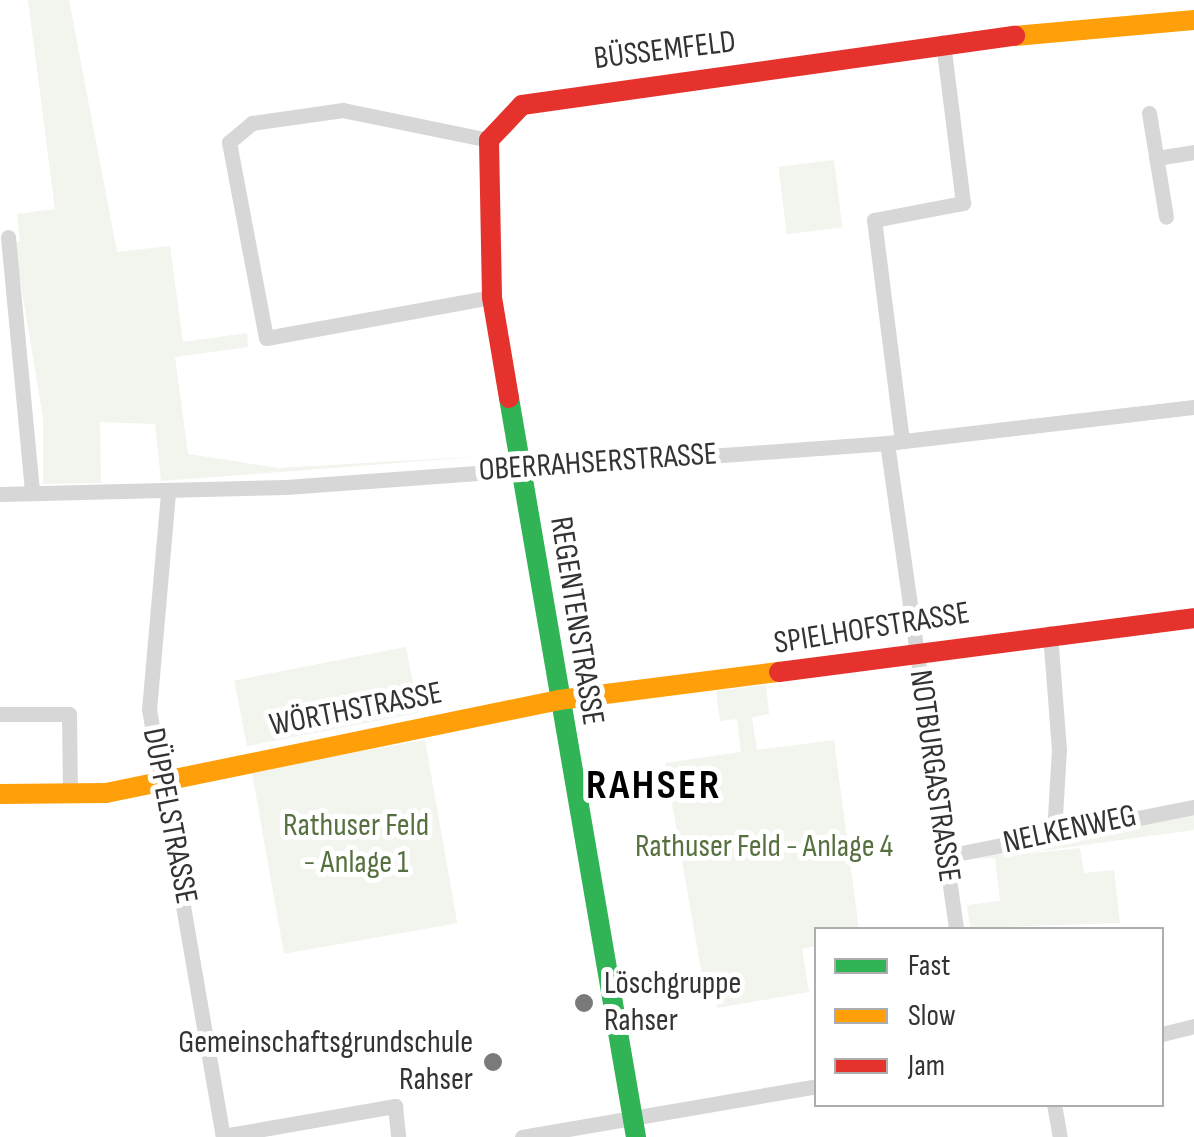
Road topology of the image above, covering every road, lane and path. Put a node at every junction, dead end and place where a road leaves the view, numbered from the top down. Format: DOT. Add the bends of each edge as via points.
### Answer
graph roads {
  1 [pos="1194,20"];
  2 [pos="943,42"];
  3 [pos="1150,113"];
  4 [pos="489,140"];
  5 [pos="1194,152"];
  6 [pos="1156,158"];
  7 [pos="1166,217"];
  8 [pos="8,237"];
  9 [pos="492,297"];
  10 [pos="1194,406"];
  11 [pos="894,442"];
  12 [pos="520,468"];
  13 [pos="32,493"];
  14 [pos="0,494"];
  15 [pos="168,494"];
  16 [pos="1194,618"];
  17 [pos="1050,633"];
  18 [pos="915,650"];
  19 [pos="559,700"];
  20 [pos="0,714"];
  21 [pos="164,778"];
  22 [pos="70,793"];
  23 [pos="0,794"];
  24 [pos="1194,807"];
  25 [pos="1054,834"];
  26 [pos="946,856"];
  27 [pos="956,927"];
  28 [pos="1194,1026"];
  29 [pos="1164,1034"];
  30 [pos="814,1086"];
  31 [pos="1055,1107"];
  32 [pos="635,1129"];
  33 [pos="223,1136"];
  34 [pos="398,1137"];
  35 [pos="522,1137"];
  36 [pos="1060,1137"];
  1 -- 2 [label="street, BÜSSEMFELD"];
  2 -- 4 [label="street, BÜSSEMFELD" via="543,97 522,105"];
  2 -- 11 [label="street, NOTBURGASTRASSE" via="963,203 874,220"];
  3 -- 6 [label="street"];
  4 -- 9 [label="street"];
  4 -- 9 [label="street" via="343,110 252,123 229,142 266,338"];
  5 -- 6 [label="street"];
  6 -- 7 [label="street"];
  8 -- 13 [label="street"];
  9 -- 12 [label="street"];
  10 -- 11 [label="street, OBERRAHSERSTRASSE"];
  11 -- 12 [label="street, OBERRAHSERSTRASSE"];
  11 -- 18 [label="street, NOTBURGASTRASSE"];
  12 -- 15 [label="street, OBERRAHSERSTRASSE"];
  12 -- 19 [label="street, REGENTENSTRASSE"];
  13 -- 14 [label="street, OBERRAHSERSTRASSE"];
  13 -- 15 [label="street, OBERRAHSERSTRASSE"];
  15 -- 21 [label="street, DÜPPELSTRASSE" via="149,708"];
  16 -- 17 [label="street, SPIELHOFSTRASSE"];
  17 -- 18 [label="street, SPIELHOFSTRASSE"];
  17 -- 25 [label="street" via="1059,749"];
  18 -- 19 [label="street, SPIELHOFSTRASSE"];
  18 -- 26 [label="street, NOTBURGASTRASSE"];
  19 -- 21 [label="street, WÖRTHSTRASSE"];
  19 -- 32 [label="street, REGENTENSTRASSE"];
  20 -- 22 [label="street" via="70,714"];
  21 -- 22 [label="street, WÖRTHSTRASSE"];
  21 -- 33 [label="street, DÜPPELSTRASSE"];
  22 -- 23 [label="street, WÖRTHSTRASSE"];
  24 -- 25 [label="street, NELKENWEG"];
  25 -- 26 [label="street, NELKENWEG"];
  26 -- 27 [label="street, NOTBURGASTRASSE"];
  28 -- 29 [label="street"];
  30 -- 32 [label="street"];
  31 -- 36 [label="street"];
  32 -- 35 [label="street"];
  33 -- 34 [label="street" via="394,1106"];
}
